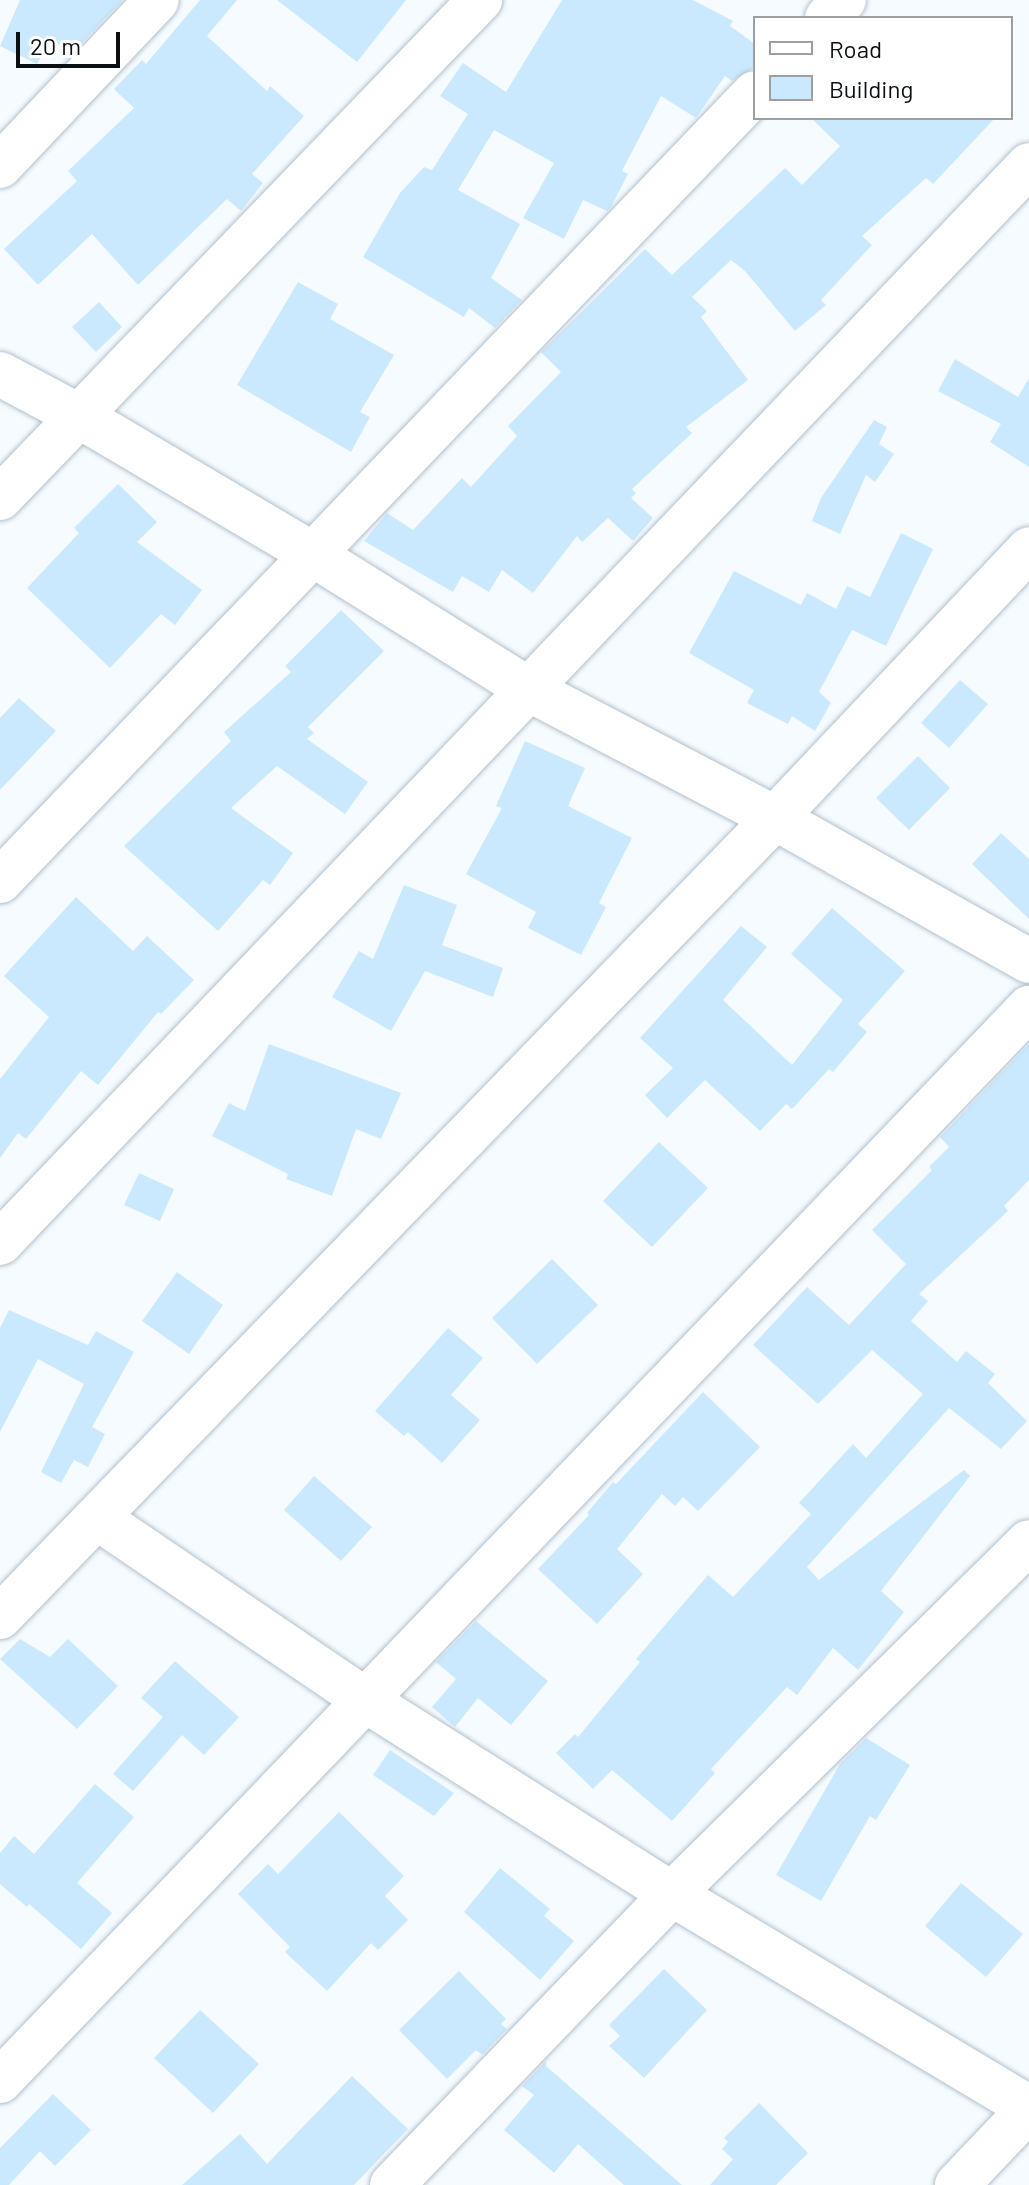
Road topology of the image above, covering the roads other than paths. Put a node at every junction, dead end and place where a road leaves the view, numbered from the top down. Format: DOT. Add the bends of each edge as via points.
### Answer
graph roads {
  1 [pos="157,0"];
  2 [pos="480,0"];
  3 [pos="844,0"];
  4 [pos="829,16"];
  5 [pos="753,95"];
  6 [pos="1029,165"];
  7 [pos="0,166"];
  8 [pos="0,374"];
  9 [pos="79,416"];
  10 [pos="0,498"];
  11 [pos="1029,549"];
  12 [pos="312,554"];
  13 [pos="530,690"];
  14 [pos="775,818"];
  15 [pos="0,881"];
  16 [pos="1029,961"];
  17 [pos="1029,1008"];
  18 [pos="0,1243"];
  19 [pos="99,1519"];
  20 [pos="1029,1542"];
  21 [pos="0,1617"];
  22 [pos="365,1700"];
  23 [pos="672,1894"];
  24 [pos="0,2081"];
  25 [pos="1029,2109"];
  26 [pos="392,2185"];
  27 [pos="957,2185"];
  1 -- 7 [label="street"];
  2 -- 9 [label="street"];
  3 -- 4 [label="street"];
  5 -- 12 [label="street"];
  6 -- 13 [label="street"];
  8 -- 9 [label="street"];
  9 -- 10 [label="street"];
  9 -- 12 [label="street"];
  11 -- 14 [label="street"];
  12 -- 13 [label="street"];
  12 -- 15 [label="street"];
  13 -- 14 [label="street"];
  13 -- 18 [label="street"];
  14 -- 16 [label="street"];
  14 -- 19 [label="street"];
  17 -- 22 [label="street"];
  19 -- 21 [label="street"];
  19 -- 22 [label="street"];
  20 -- 23 [label="street"];
  22 -- 23 [label="street"];
  22 -- 24 [label="street"];
  23 -- 25 [label="street"];
  23 -- 26 [label="street"];
  25 -- 27 [label="street"];
}
